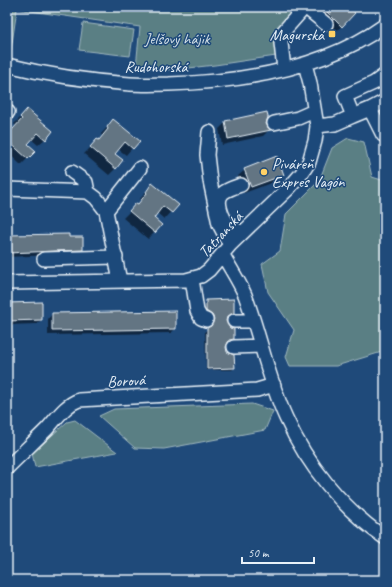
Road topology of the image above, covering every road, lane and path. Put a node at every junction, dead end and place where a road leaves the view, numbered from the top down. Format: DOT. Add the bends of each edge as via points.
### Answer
graph roads {
  1 [pos="305,7"];
  2 [pos="326,24"];
  3 [pos="385,25"];
  4 [pos="305,64"];
  5 [pos="7,65"];
  6 [pos="284,69"];
  7 [pos="385,75"];
  8 [pos="385,101"];
  9 [pos="370,109"];
  10 [pos="314,111"];
  11 [pos="353,116"];
  12 [pos="274,123"];
  13 [pos="317,126"];
  14 [pos="209,132"];
  15 [pos="385,134"];
  16 [pos="140,168"];
  17 [pos="72,172"];
  18 [pos="241,185"];
  19 [pos="8,188"];
  20 [pos="88,192"];
  21 [pos="106,211"];
  22 [pos="242,234"];
  23 [pos="226,250"];
  24 [pos="116,257"];
  25 [pos="44,260"];
  26 [pos="192,279"];
  27 [pos="120,281"];
  28 [pos="7,283"];
  29 [pos="206,320"];
  30 [pos="234,321"];
  31 [pos="253,321"];
  32 [pos="261,346"];
  33 [pos="234,347"];
  34 [pos="274,385"];
  35 [pos="7,468"];
  36 [pos="385,538"];
  1 -- 2 [label="street"];
  1 -- 6 [label="street" via="282,33"];
  3 -- 4 [label="street, Rudohorská" via="345,50"];
  4 -- 6 [label="street, Rudohorská"];
  4 -- 10 [label="street, Tatranská"];
  5 -- 6 [label="street, Rudohorská" via="49,75 131,84 200,83 249,77"];
  7 -- 11 [label="street" via="345,96"];
  8 -- 9 [label="street"];
  9 -- 11 [label="street"];
  9 -- 15 [label="street" via="383,135"];
  10 -- 12 [label="street" via="298,118"];
  10 -- 13 [label="street, Tatranská"];
  11 -- 13 [label="street" via="335,124"];
  13 -- 22 [label="street, Tatranská" via="309,162 302,173"];
  14 -- 23 [label="street" via="207,155 210,181"];
  16 -- 21 [label="street"];
  17 -- 20 [label="street" via="86,182"];
  18 -- 22 [label="street" via="224,192 219,201 225,221"];
  19 -- 20 [label="street"];
  20 -- 21 [label="street"];
  21 -- 24 [label="street"];
  22 -- 23 [label="street, Tatranská"];
  23 -- 26 [label="street, Tatranská" via="209,270"];
  23 -- 31 [label="street"];
  24 -- 25 [label="street"];
  24 -- 27 [label="street"];
  26 -- 27 [label="street, Tatranská"];
  26 -- 29 [label="street" via="197,311 201,318"];
  27 -- 28 [label="street, Tatranská"];
  30 -- 31 [label="street"];
  31 -- 32 [label="street"];
  32 -- 33 [label="street"];
  32 -- 34 [label="street"];
  34 -- 35 [label="street, Borová" via="258,390 79,400 67,406"];
  34 -- 36 [label="street" via="285,417 310,462 339,499"];
}
